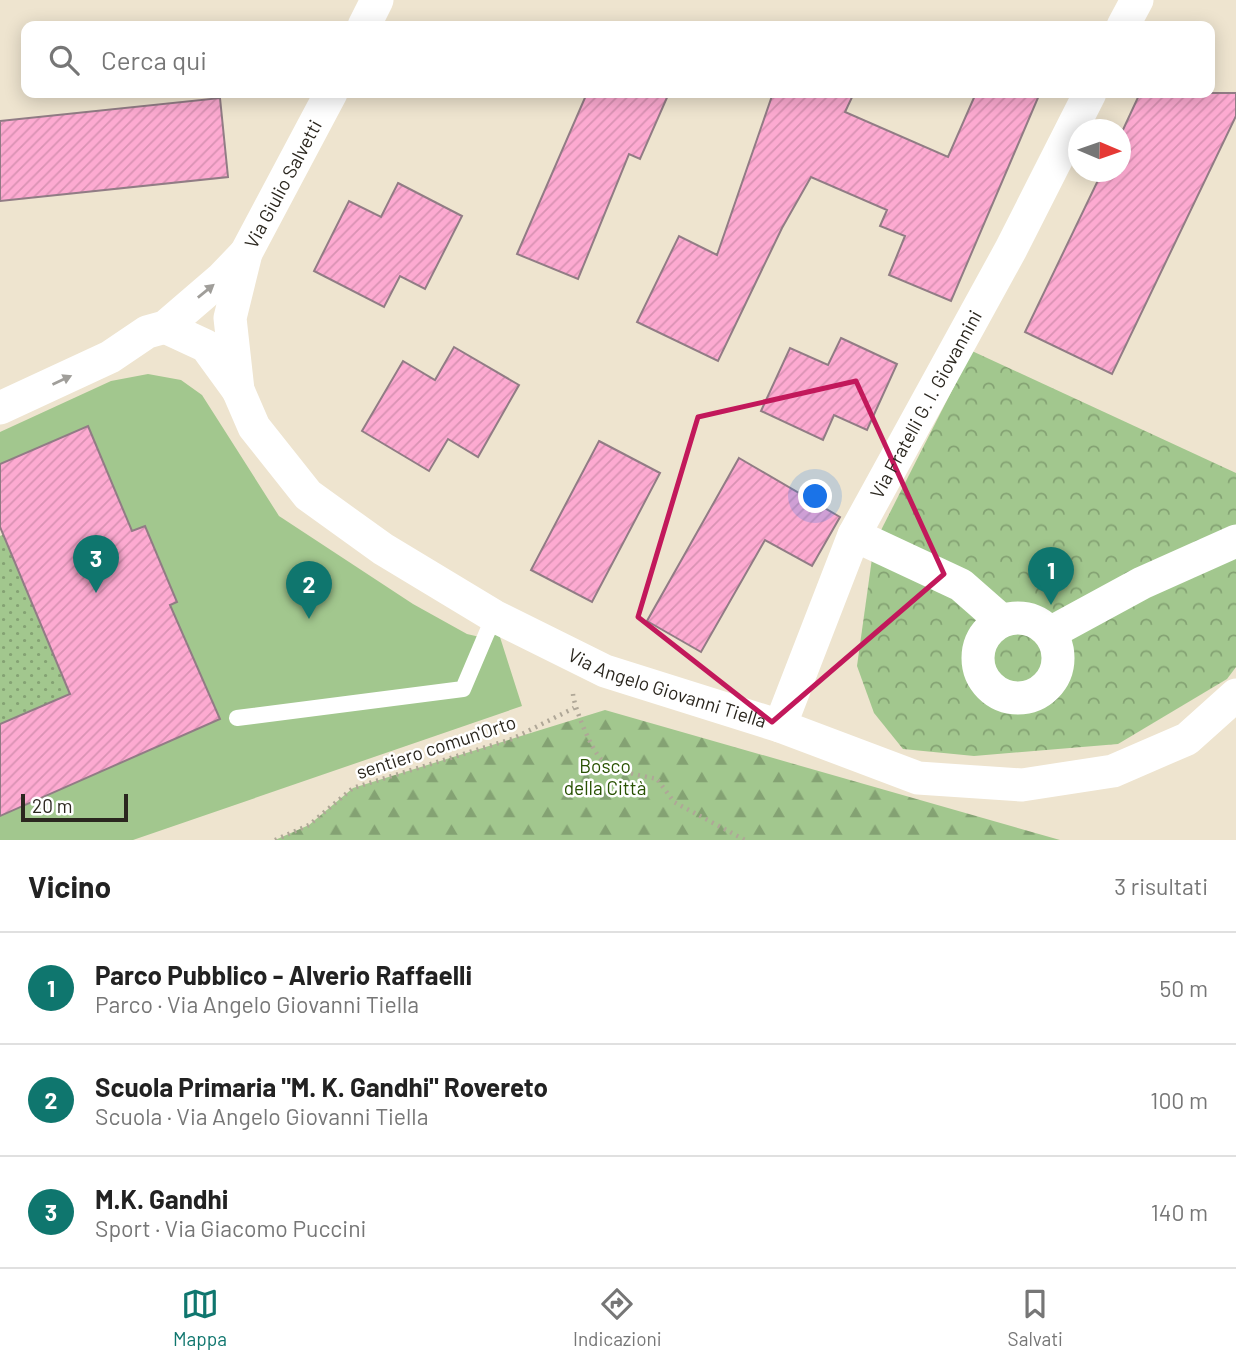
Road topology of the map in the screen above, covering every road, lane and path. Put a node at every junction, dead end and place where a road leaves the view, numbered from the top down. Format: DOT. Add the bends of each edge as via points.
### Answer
graph roads {
  1 [pos="377,0"];
  2 [pos="1137,0"];
  3 [pos="366,21"];
  4 [pos="1126,21"];
  5 [pos="328,98"];
  6 [pos="1087,98"];
  7 [pos="246,253"];
  8 [pos="230,318"];
  9 [pos="165,327"];
  10 [pos="238,390"];
  11 [pos="0,408"];
  12 [pos="854,535"];
  13 [pos="1236,541"];
  14 [pos="494,616"];
  15 [pos="1002,621"];
  16 [pos="1050,633"];
  17 [pos="568,653"];
  18 [pos="1236,695"];
  19 [pos="574,708"];
  20 [pos="237,718"];
  21 [pos="780,726"];
  22 [pos="275,840"];
  23 [pos="745,840"];
  1 -- 3 [label="street"];
  2 -- 4 [label="street"];
  5 -- 7 [label="street, Via Giulio Salvetti"];
  6 -- 12 [label="street, Via Fratelli G. I. Giovannini" via="1011,249"];
  7 -- 8 [label="street, Via Giulio Salvetti"];
  9 -- 7 [label="street, one-way"];
  8 -- 10 [label="street, Via Angelo Giovanni Tiella"];
  9 -- 10 [label="street" via="206,346"];
  11 -- 9 [label="street, one-way"];
  10 -- 14 [label="street, Via Angelo Giovanni Tiella" via="254,427 308,495 383,550"];
  12 -- 15 [label="street" via="961,585"];
  12 -- 21 [label="street, Via Fratelli G. I. Giovannini"];
  13 -- 16 [label="street" via="1142,583"];
  14 -- 17 [label="street, Via Angelo Giovanni Tiella"];
  14 -- 20 [label="lane" via="463,690"];
  15 -- 16 [label="street" via="1033,620"];
  15 -- 16 [label="street" via="982,640 978,658 986,684 1010,698 1036,695 1056,673 1059,661"];
  17 -- 19 [label="path"];
  17 -- 21 [label="street, Via Angelo Giovanni Tiella" via="605,671"];
  18 -- 21 [label="street, Via Angelo Giovanni Tiella" via="1187,738 1113,771 1021,785 918,778"];
  19 -- 22 [label="path, sentiero comun'Orto" via="512,739 354,788 309,825"];
  19 -- 23 [label="path" via="601,758 624,771 657,779 674,802"];
}
